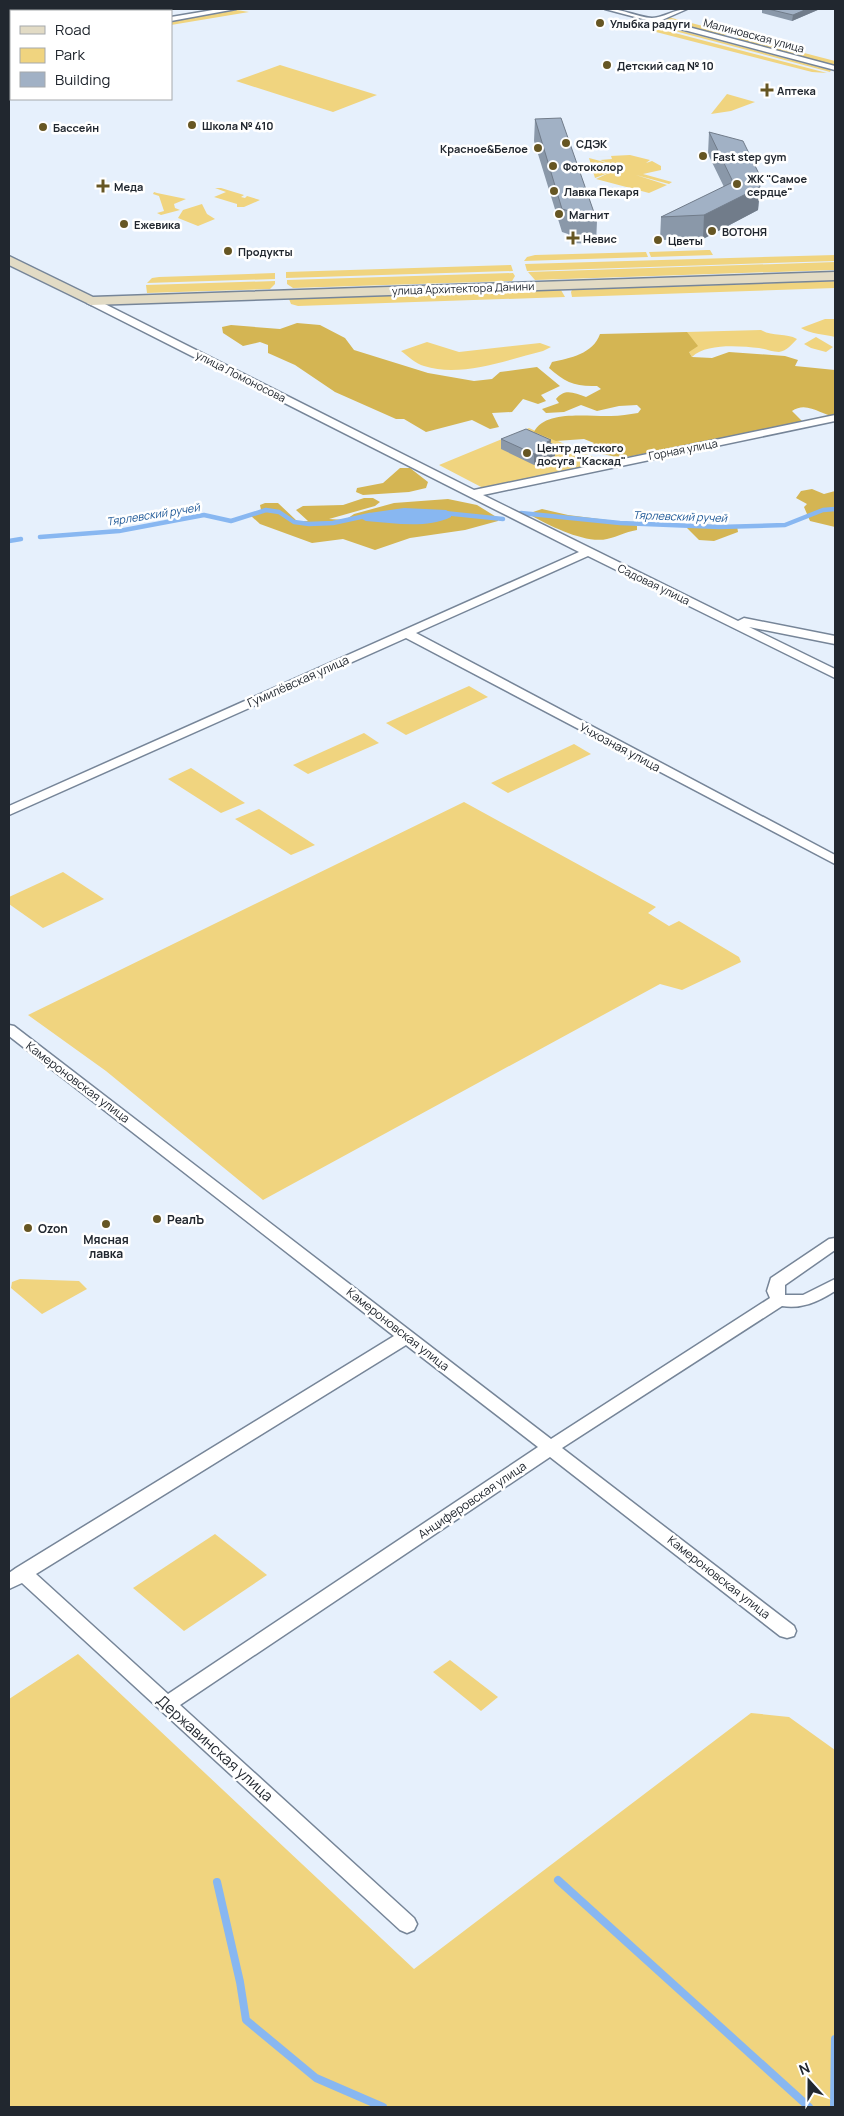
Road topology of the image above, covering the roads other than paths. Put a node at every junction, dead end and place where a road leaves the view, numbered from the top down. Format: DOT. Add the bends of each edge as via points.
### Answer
graph roads {
  1 [pos="232,9"];
  2 [pos="609,9"];
  3 [pos="683,9"];
  4 [pos="172,19"];
  5 [pos="654,21"];
  6 [pos="835,68"];
  7 [pos="9,260"];
  8 [pos="835,276"];
  9 [pos="91,301"];
  10 [pos="833,420"];
  11 [pos="472,494"];
  12 [pos="588,552"];
  13 [pos="714,614"];
  14 [pos="406,633"];
  15 [pos="835,640"];
  16 [pos="835,673"];
  17 [pos="9,811"];
  18 [pos="835,860"];
  19 [pos="9,1029"];
  20 [pos="835,1243"];
  21 [pos="835,1284"];
  22 [pos="779,1300"];
  23 [pos="407,1336"];
  24 [pos="551,1447"];
  25 [pos="16,1577"];
  26 [pos="788,1631"];
  27 [pos="167,1704"];
  28 [pos="407,1924"];
  1 -- 4 [label="street"];
  2 -- 5 [label="street, Малиновская улица"];
  3 -- 5 [label="street"];
  5 -- 6 [label="street, Малиновская улица"];
  7 -- 9 [label="street, улица Ломоносова"];
  8 -- 9 [label="street, улица Архитектора Данини"];
  9 -- 11 [label="street, улица Ломоносова"];
  10 -- 11 [label="street, Горная улица"];
  11 -- 12 [label="street, Садовая улица"];
  12 -- 13 [label="street, Садовая улица"];
  12 -- 14 [label="street, Гумилёвская улица"];
  13 -- 15 [label="street" via="781,631"];
  13 -- 16 [label="street, Садовая улица"];
  14 -- 17 [label="street, Гумилёвская улица"];
  14 -- 18 [label="street, Учхозная улица"];
  19 -- 23 [label="street, Камероновская улица"];
  20 -- 22 [label="street" via="777,1282 775,1291"];
  21 -- 22 [label="street" via="804,1302"];
  22 -- 24 [label="street, Анциферовская улица"];
  23 -- 24 [label="street, Камероновская улица"];
  23 -- 25 [label="street"];
  24 -- 26 [label="street, Камероновская улица"];
  24 -- 27 [label="street, Анциферовская улица"];
  25 -- 27 [label="street, Державинская улица"];
  27 -- 28 [label="street, Державинская улица"];
}
